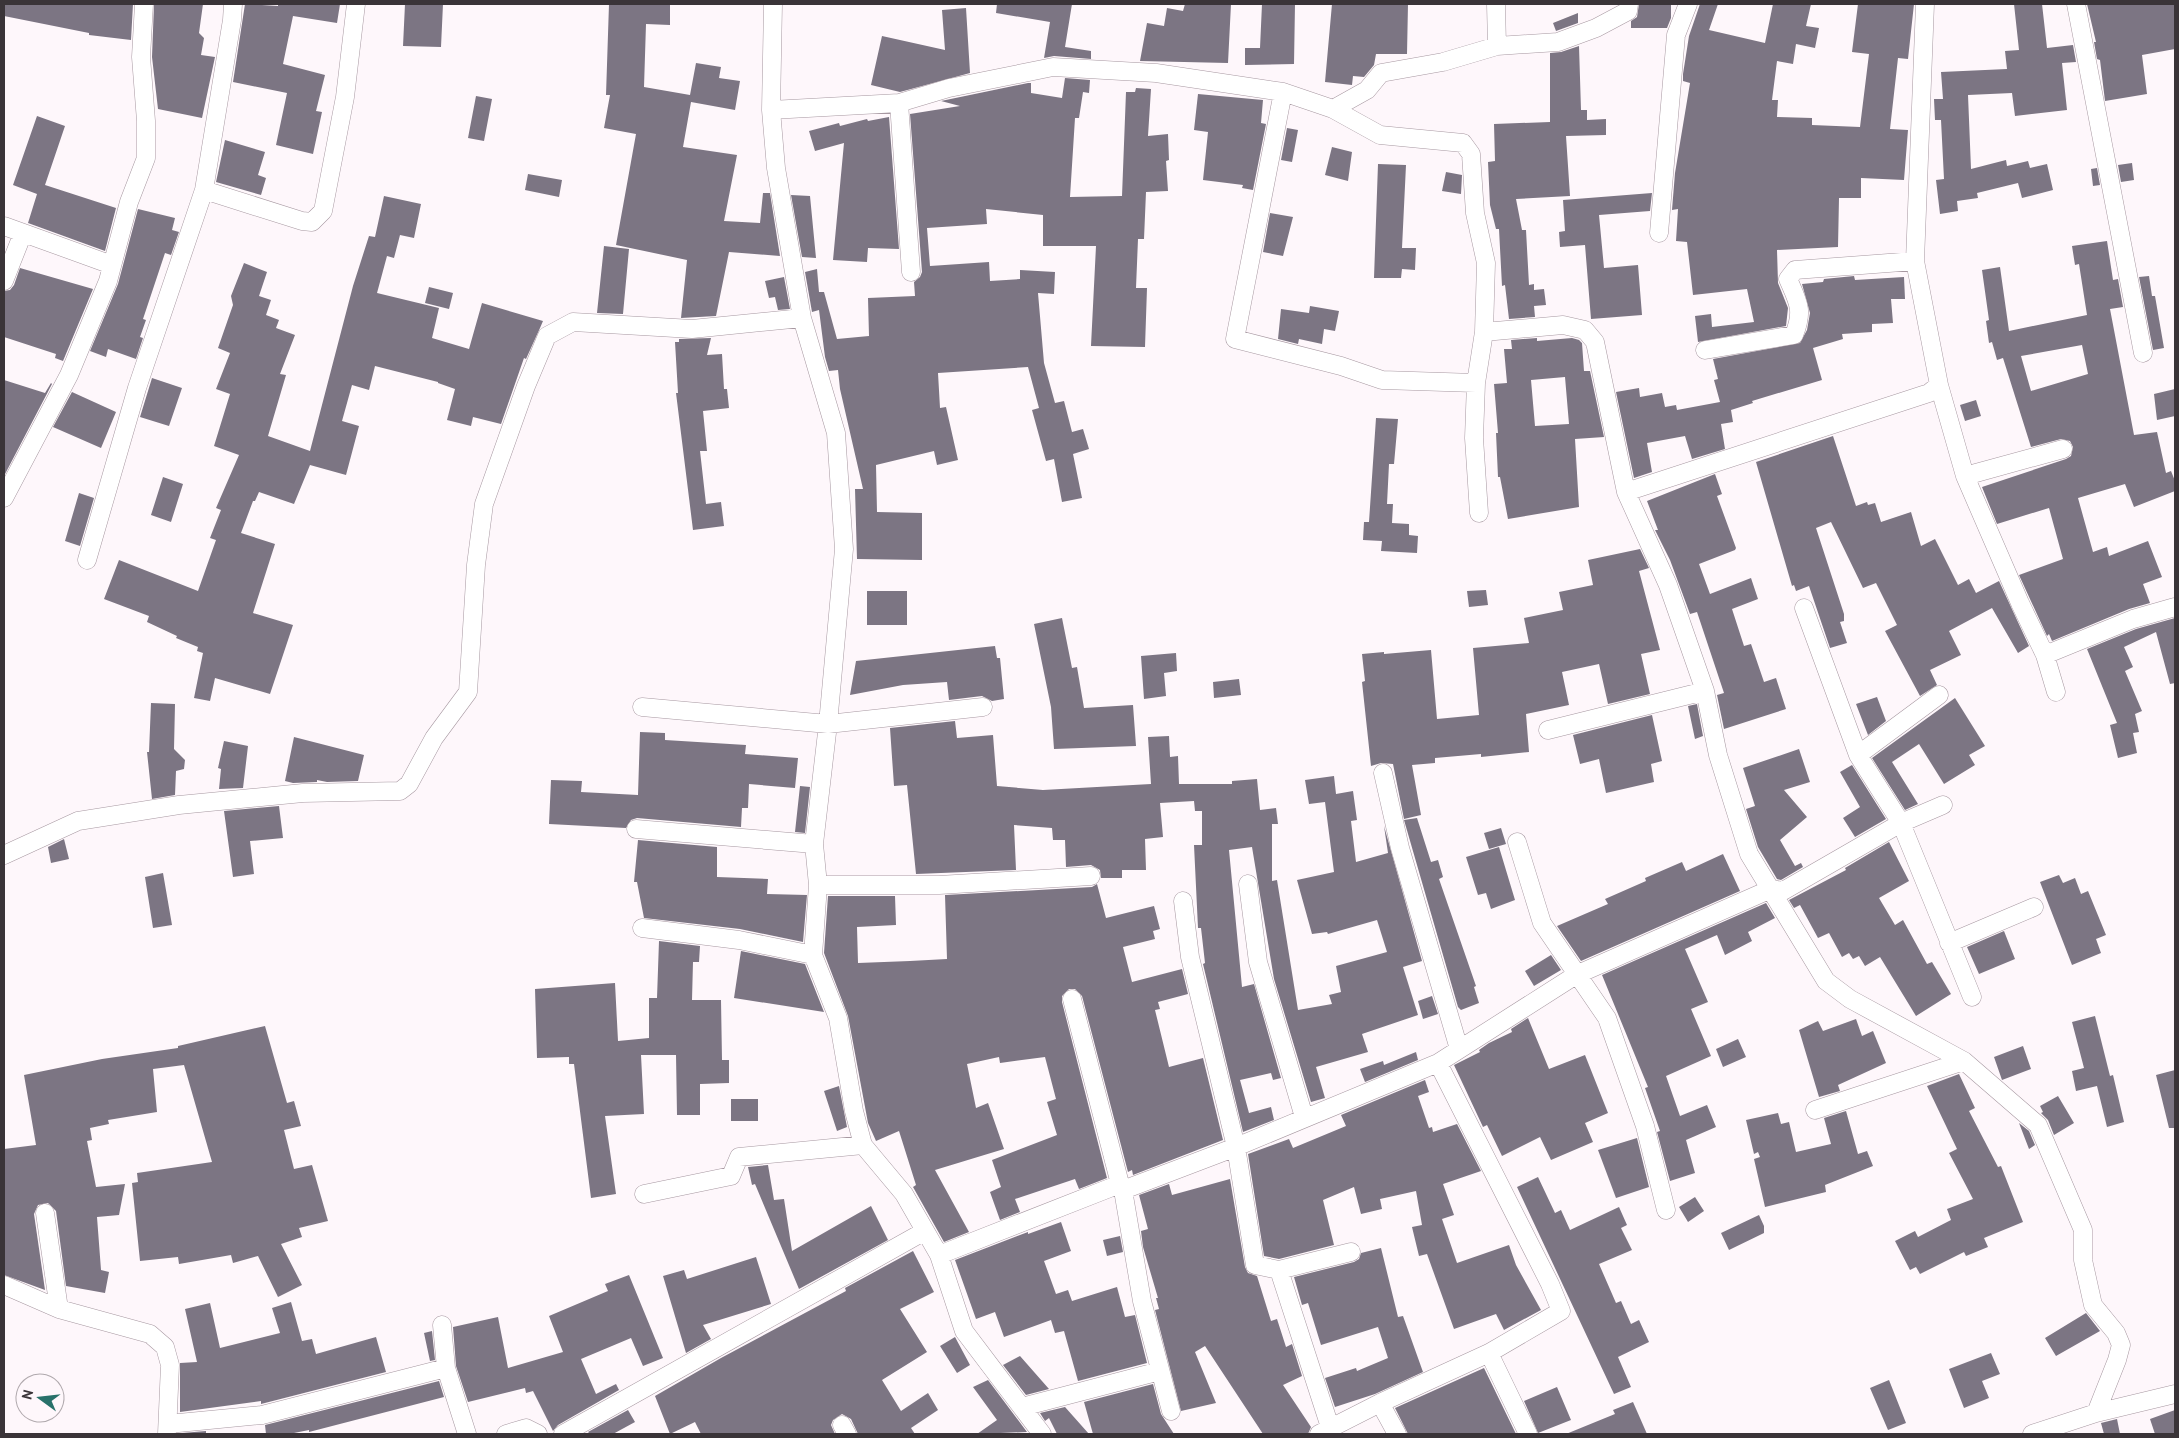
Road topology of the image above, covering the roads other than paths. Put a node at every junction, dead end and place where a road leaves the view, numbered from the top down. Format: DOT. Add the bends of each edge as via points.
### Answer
graph roads {
  1 [pos="144,4"];
  2 [pos="233,4"];
  3 [pos="356,4"];
  4 [pos="773,4"];
  5 [pos="1496,4"];
  6 [pos="1629,4"];
  7 [pos="1688,4"];
  8 [pos="1925,4"];
  9 [pos="2076,4"];
  10 [pos="1497,46"];
  11 [pos="1283,92"];
  12 [pos="899,102"];
  13 [pos="1333,109"];
  14 [pos="771,110"];
  15 [pos="204,190"];
  16 [pos="4,226"];
  17 [pos="23,233"];
  18 [pos="1659,233"];
  19 [pos="1915,261"];
  20 [pos="112,265"];
  21 [pos="910,272"];
  22 [pos="4,281"];
  23 [pos="802,318"];
  24 [pos="1484,332"];
  25 [pos="1705,350"];
  26 [pos="2143,353"];
  27 [pos="1476,383"];
  28 [pos="1939,385"];
  29 [pos="2063,449"];
  30 [pos="1965,476"];
  31 [pos="1626,492"];
  32 [pos="4,498"];
  33 [pos="1479,513"];
  34 [pos="87,560"];
  35 [pos="2175,607"];
  36 [pos="1804,608"];
  37 [pos="2046,655"];
  38 [pos="1705,691"];
  39 [pos="2056,692"];
  40 [pos="1939,695"];
  41 [pos="642,706"];
  42 [pos="983,707"];
  43 [pos="828,724"];
  44 [pos="1548,730"];
  45 [pos="1858,755"];
  46 [pos="1384,772"];
  47 [pos="1943,805"];
  48 [pos="1901,823"];
  49 [pos="636,829"];
  50 [pos="1518,842"];
  51 [pos="814,844"];
  52 [pos="4,855"];
  53 [pos="1091,876"];
  54 [pos="818,884"];
  55 [pos="1248,884"];
  56 [pos="1771,889"];
  57 [pos="1183,901"];
  58 [pos="2034,907"];
  59 [pos="642,928"];
  60 [pos="1949,944"];
  61 [pos="813,955"];
  62 [pos="1576,975"];
  63 [pos="1972,997"];
  64 [pos="1072,999"];
  65 [pos="1459,1049"];
  66 [pos="1964,1061"];
  67 [pos="1438,1063"];
  68 [pos="1815,1110"];
  69 [pos="1304,1117"];
  70 [pos="863,1145"];
  71 [pos="1236,1147"];
  72 [pos="1121,1187"];
  73 [pos="644,1194"];
  74 [pos="1666,1210"];
  75 [pos="45,1213"];
  76 [pos="925,1231"];
  77 [pos="1351,1252"];
  78 [pos="939,1255"];
  79 [pos="1279,1270"];
  80 [pos="4,1285"];
  81 [pos="59,1309"];
  82 [pos="442,1325"];
  83 [pos="1489,1353"];
  84 [pos="446,1368"];
  85 [pos="1160,1371"];
  86 [pos="2175,1394"];
  87 [pos="1380,1403"];
  88 [pos="1022,1407"];
  89 [pos="1171,1411"];
  90 [pos="2096,1413"];
  91 [pos="2081,1426"];
  92 [pos="167,1429"];
  93 [pos="1324,1431"];
  94 [pos="468,1434"];
  95 [pos="506,1434"];
  96 [pos="538,1434"];
  97 [pos="563,1434"];
  98 [pos="1042,1434"];
  99 [pos="1397,1434"];
  100 [pos="1528,1434"];
  101 [pos="2032,1434"];
  1 -- 20 [label="street" via="141,57 146,158 129,202"];
  2 -- 15 [label="street"];
  3 -- 15 [label="street" via="345,97 323,211 318,219 312,222 302,220"];
  4 -- 14 [label="street"];
  5 -- 10 [label="street"];
  6 -- 10 [label="street" via="1628,11 1596,28 1558,42"];
  7 -- 18 [label="street" via="1676,35"];
  8 -- 19 [label="street"];
  9 -- 26 [label="street"];
  10 -- 13 [label="street" via="1443,62 1381,73 1368,90"];
  11 -- 12 [label="street" via="1156,73 1053,67 948,88"];
  11 -- 13 [label="street"];
  11 -- 27 [label="street" via="1235,339 1382,380"];
  12 -- 14 [label="street"];
  12 -- 21 [label="street"];
  13 -- 24 [label="street" via="1380,135 1463,143 1471,154 1475,213 1486,263"];
  14 -- 23 [label="street" via="776,168"];
  15 -- 34 [label="street" via="137,388"];
  16 -- 17 [label="street"];
  17 -- 20 [label="street"];
  17 -- 22 [label="street"];
  19 -- 25 [label="street" via="1795,270 1788,279 1798,301 1801,318 1794,335"];
  19 -- 28 [label="street"];
  20 -- 32 [label="street" via="69,375"];
  23 -- 43 [label="street" via="836,433 844,548"];
  23 -- 52 [label="street" via="692,329 573,322 547,336 484,504 476,565 468,692 434,738 409,784 400,791 303,793 152,809 78,821"];
  24 -- 27 [label="street"];
  24 -- 31 [label="street" via="1562,325 1585,330 1595,342"];
  27 -- 33 [label="street" via="1474,438"];
  28 -- 30 [label="street"];
  28 -- 31 [label="street" via="1929,393"];
  29 -- 30 [label="street"];
  30 -- 37 [label="street"];
  31 -- 38 [label="street" via="1668,585"];
  35 -- 37 [label="street" via="2133,619"];
  36 -- 45 [label="street"];
  37 -- 39 [label="street"];
  38 -- 44 [label="street"];
  38 -- 56 [label="street" via="1718,755 1749,854"];
  40 -- 45 [label="street"];
  41 -- 43 [label="street"];
  42 -- 43 [label="street"];
  43 -- 51 [label="street"];
  45 -- 48 [label="street"];
  46 -- 65 [label="street" via="1400,848"];
  47 -- 48 [label="street"];
  48 -- 56 [label="street" via="1783,891"];
  48 -- 60 [label="street"];
  49 -- 51 [label="street"];
  50 -- 62 [label="street" via="1542,923"];
  51 -- 54 [label="street"];
  53 -- 54 [label="street" via="939,885"];
  54 -- 61 [label="street"];
  55 -- 69 [label="street" via="1258,962"];
  56 -- 62 [label="street"];
  56 -- 66 [label="street" via="1826,981 1850,999"];
  57 -- 71 [label="street" via="1190,957"];
  58 -- 60 [label="street"];
  59 -- 61 [label="street" via="738,940"];
  60 -- 63 [label="street"];
  61 -- 70 [label="street" via="838,1018"];
  62 -- 65 [label="street"];
  62 -- 74 [label="street" via="1607,1018 1644,1126"];
  64 -- 72 [label="street"];
  65 -- 67 [label="street"];
  66 -- 68 [label="street"];
  66 -- 90 [label="street" via="2038,1125 2083,1230 2083,1260 2093,1305 2121,1345"];
  67 -- 69 [label="street"];
  67 -- 83 [label="street" via="1550,1284 1561,1312"];
  69 -- 71 [label="street"];
  70 -- 73 [label="street" via="739,1157 731,1176"];
  70 -- 76 [label="street" via="904,1194"];
  71 -- 72 [label="street"];
  71 -- 79 [label="street" via="1255,1265"];
  72 -- 78 [label="street"];
  72 -- 85 [label="street" via="1142,1301"];
  75 -- 81 [label="street"];
  76 -- 78 [label="street"];
  76 -- 97 [label="street"];
  77 -- 79 [label="street"];
  78 -- 88 [label="street" via="964,1331"];
  79 -- 93 [label="street"];
  80 -- 81 [label="street"];
  81 -- 92 [label="street" via="150,1334 165,1347 170,1365"];
  82 -- 84 [label="street"];
  83 -- 87 [label="street"];
  83 -- 100 [label="street"];
  84 -- 92 [label="street" via="262,1415"];
  84 -- 94 [label="street"];
  85 -- 88 [label="street"];
  85 -- 89 [label="street"];
  86 -- 90 [label="street"];
  87 -- 93 [label="street"];
  87 -- 99 [label="street"];
  88 -- 98 [label="street"];
  90 -- 91 [label="street"];
  91 -- 101 [label="street"];
  95 -- 96 [label="street" via="526,1428"];
}
